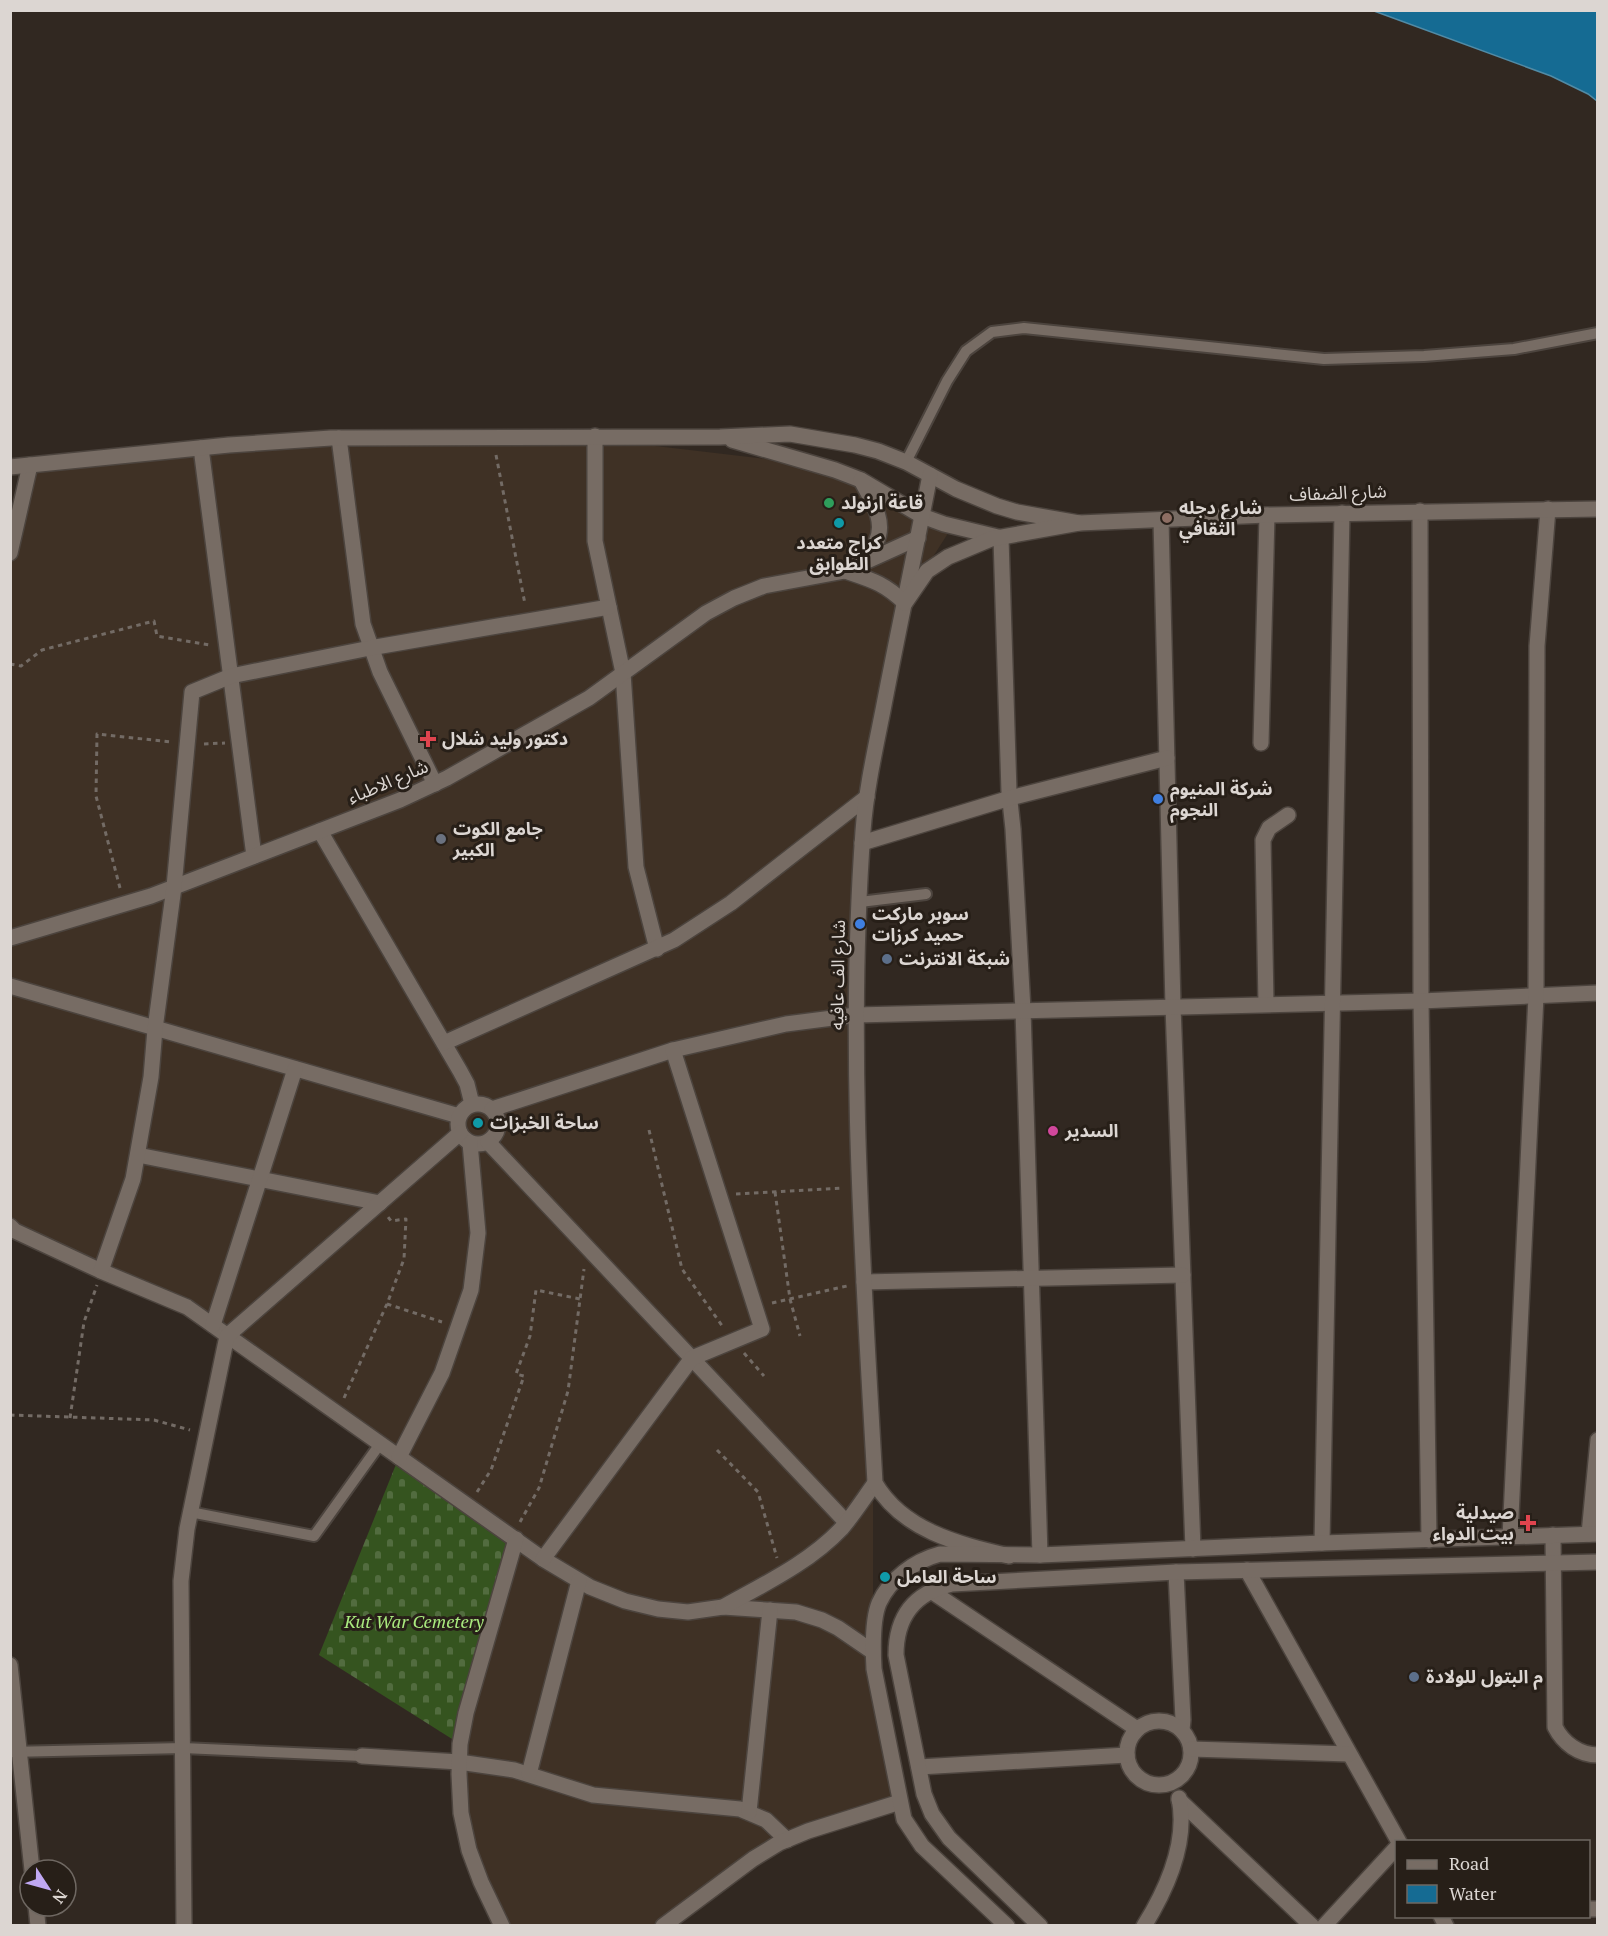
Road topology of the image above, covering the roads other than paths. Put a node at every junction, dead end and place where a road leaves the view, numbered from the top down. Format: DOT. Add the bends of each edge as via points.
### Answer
graph roads {
  1 [pos="1598,333"];
  2 [pos="595,436"];
  3 [pos="720,437"];
  4 [pos="339,438"];
  5 [pos="201,448"];
  6 [pos="906,462"];
  7 [pos="30,465"];
  8 [pos="10,467"];
  9 [pos="930,475"];
  10 [pos="861,480"];
  11 [pos="1548,509"];
  12 [pos="1598,509"];
  13 [pos="1420,511"];
  14 [pos="1342,513"];
  15 [pos="1267,515"];
  16 [pos="922,516"];
  17 [pos="1161,520"];
  18 [pos="1079,523"];
  19 [pos="918,538"];
  20 [pos="1001,538"];
  21 [pos="10,553"];
  22 [pos="845,571"];
  23 [pos="905,603"];
  24 [pos="609,607"];
  25 [pos="370,648"];
  26 [pos="623,673"];
  27 [pos="231,676"];
  28 [pos="1261,743"];
  29 [pos="1167,758"];
  30 [pos="435,784"];
  31 [pos="867,797"];
  32 [pos="1010,798"];
  33 [pos="1288,815"];
  34 [pos="320,831"];
  35 [pos="862,843"];
  36 [pos="254,856"];
  37 [pos="174,887"];
  38 [pos="926,894"];
  39 [pos="860,902"];
  40 [pos="10,938"];
  41 [pos="657,949"];
  42 [pos="10,986"];
  43 [pos="1598,993"];
  44 [pos="1536,996"];
  45 [pos="1421,1001"];
  46 [pos="1331,1003"];
  47 [pos="1266,1004"];
  48 [pos="1173,1006"];
  49 [pos="1023,1010"];
  50 [pos="856,1015"];
  51 [pos="155,1029"];
  52 [pos="444,1043"];
  53 [pos="673,1050"];
  54 [pos="295,1069"];
  55 [pos="472,1104"];
  56 [pos="492,1109"];
  57 [pos="459,1116"];
  58 [pos="465,1138"];
  59 [pos="488,1142"];
  60 [pos="138,1155"];
  61 [pos="259,1179"];
  62 [pos="380,1203"];
  63 [pos="10,1226"];
  64 [pos="101,1271"];
  65 [pos="1183,1275"];
  66 [pos="1031,1278"];
  67 [pos="864,1282"];
  68 [pos="213,1325"];
  69 [pos="227,1336"];
  70 [pos="692,1358"];
  71 [pos="1598,1440"];
  72 [pos="380,1444"];
  73 [pos="399,1457"];
  74 [pos="875,1483"];
  75 [pos="190,1512"];
  76 [pos="846,1522"];
  77 [pos="1593,1534"];
  78 [pos="1553,1535"];
  79 [pos="1510,1537"];
  80 [pos="514,1538"];
  81 [pos="1429,1540"];
  82 [pos="1322,1543"];
  83 [pos="1193,1549"];
  84 [pos="1040,1555"];
  85 [pos="1009,1556"];
  86 [pos="543,1559"];
  87 [pos="1554,1562"];
  88 [pos="1598,1562"];
  89 [pos="1247,1570"];
  90 [pos="1176,1572"];
  91 [pos="579,1581"];
  92 [pos="931,1591"];
  93 [pos="723,1607"];
  94 [pos="770,1610"];
  95 [pos="873,1652"];
  96 [pos="10,1665"];
  97 [pos="1137,1729"];
  98 [pos="1182,1730"];
  99 [pos="183,1748"];
  100 [pos="1191,1749"];
  101 [pos="15,1752"];
  102 [pos="1349,1754"];
  103 [pos="1127,1755"];
  104 [pos="1598,1755"];
  105 [pos="362,1756"];
  106 [pos="459,1761"];
  107 [pos="919,1767"];
  108 [pos="530,1774"];
  109 [pos="1175,1781"];
  110 [pos="1179,1800"];
  111 [pos="900,1802"];
  112 [pos="749,1812"];
  113 [pos="787,1840"];
  114 [pos="1398,1840"];
  115 [pos="1395,1849"];
  116 [pos="30,1858"];
  117 [pos="184,1926"];
  118 [pos="502,1926"];
  119 [pos="663,1926"];
  120 [pos="1007,1926"];
  121 [pos="1041,1926"];
  122 [pos="1144,1926"];
  123 [pos="1311,1926"];
  124 [pos="1324,1926"];
  1 -- 6 [label="lane" via="1514,349 1324,359 1024,328 992,332 966,351"];
  2 -- 3 [label="street"];
  2 -- 4 [label="street"];
  2 -- 24 [label="street" via="595,541"];
  3 -- 6 [label="street" via="790,434 855,445"];
  3 -- 10 [label="street"];
  4 -- 5 [label="street"];
  4 -- 25 [label="street" via="363,624"];
  5 -- 7 [label="street"];
  5 -- 27 [label="street"];
  6 -- 9 [label="street"];
  7 -- 8 [label="street"];
  7 -- 21 [label="street"];
  9 -- 16 [label="street, شارع الف عافيه"];
  9 -- 18 [label="street" via="997,506"];
  10 -- 16 [label="street"];
  10 -- 22 [label="street" via="880,521 876,542"];
  11 -- 12 [label="street, شارع الضفاف"];
  11 -- 13 [label="street, شارع الضفاف"];
  11 -- 44 [label="street" via="1537,657"];
  13 -- 14 [label="street, شارع الضفاف"];
  13 -- 45 [label="street"];
  14 -- 15 [label="street, شارع الضفاف"];
  14 -- 46 [label="street"];
  15 -- 17 [label="street, شارع الضفاف"];
  15 -- 28 [label="street"];
  16 -- 19 [label="street, شارع الف عافيه"];
  16 -- 20 [label="street"];
  17 -- 18 [label="street, شارع الضفاف"];
  17 -- 29 [label="street"];
  18 -- 20 [label="street"];
  19 -- 22 [label="street, شارع الاطباء"];
  19 -- 23 [label="street, شارع الف عافيه"];
  20 -- 23 [label="street" via="948,557 927,571"];
  20 -- 32 [label="street"];
  22 -- 23 [label="street" via="890,588"];
  22 -- 26 [label="street, شارع الاطباء" via="764,586 734,598 706,613"];
  23 -- 31 [label="street, شارع الف عافيه"];
  24 -- 25 [label="street"];
  24 -- 26 [label="street"];
  25 -- 27 [label="street"];
  25 -- 30 [label="street"];
  26 -- 30 [label="street, شارع الاطباء" via="589,698"];
  26 -- 41 [label="street" via="636,867"];
  27 -- 36 [label="street"];
  27 -- 37 [label="street" via="192,692"];
  29 -- 32 [label="street"];
  29 -- 48 [label="street"];
  30 -- 34 [label="street, شارع الاطباء"];
  31 -- 35 [label="street, شارع الف عافيه"];
  31 -- 41 [label="street" via="731,903"];
  32 -- 35 [label="street"];
  32 -- 49 [label="street"];
  33 -- 47 [label="street" via="1269,828 1263,840"];
  34 -- 36 [label="street, شارع الاطباء"];
  34 -- 52 [label="street"];
  35 -- 39 [label="street, شارع الف عافيه"];
  36 -- 37 [label="street, شارع الاطباء"];
  37 -- 40 [label="street, شارع الاطباء"];
  37 -- 51 [label="street"];
  38 -- 39 [label="lane"];
  39 -- 50 [label="street, شارع الف عافيه"];
  41 -- 52 [label="street"];
  42 -- 51 [label="street"];
  43 -- 44 [label="street"];
  44 -- 45 [label="street"];
  44 -- 79 [label="street"];
  45 -- 46 [label="street"];
  45 -- 81 [label="street"];
  46 -- 47 [label="street"];
  46 -- 82 [label="street"];
  47 -- 48 [label="street"];
  48 -- 49 [label="street"];
  48 -- 65 [label="street"];
  49 -- 50 [label="street"];
  49 -- 66 [label="street"];
  50 -- 53 [label="street" via="786,1024"];
  50 -- 67 [label="street, شارع الف عافيه"];
  51 -- 54 [label="street"];
  51 -- 60 [label="street"];
  52 -- 55 [label="street" via="467,1084"];
  53 -- 56 [label="street"];
  53 -- 70 [label="street" via="762,1329"];
  54 -- 57 [label="street"];
  54 -- 61 [label="street"];
  55 -- 56 [label="street"];
  55 -- 57 [label="street"];
  56 -- 59 [label="street" via="499,1121"];
  57 -- 58 [label="street" via="457,1126"];
  58 -- 59 [label="street" via="477,1144"];
  58 -- 62 [label="street"];
  58 -- 73 [label="street" via="478,1233 471,1290 442,1373"];
  59 -- 70 [label="street"];
  60 -- 61 [label="street"];
  60 -- 64 [label="street"];
  61 -- 62 [label="street"];
  61 -- 68 [label="street"];
  62 -- 69 [label="street"];
  63 -- 64 [label="street"];
  64 -- 68 [label="street" via="187,1307"];
  65 -- 66 [label="street"];
  65 -- 83 [label="street"];
  66 -- 67 [label="street"];
  66 -- 84 [label="street"];
  67 -- 74 [label="street, شارع الف عافيه"];
  68 -- 69 [label="street"];
  69 -- 72 [label="street"];
  69 -- 75 [label="street"];
  70 -- 76 [label="street"];
  70 -- 86 [label="street"];
  71 -- 77 [label="street"];
  72 -- 73 [label="street"];
  72 -- 75 [label="lane" via="314,1536"];
  73 -- 80 [label="street"];
  74 -- 76 [label="street"];
  74 -- 85 [label="street" via="888,1503 930,1532 962,1545"];
  75 -- 99 [label="street" via="181,1581"];
  76 -- 93 [label="street" via="811,1555"];
  77 -- 78 [label="street"];
  78 -- 79 [label="street"];
  78 -- 87 [label="street"];
  79 -- 81 [label="street"];
  80 -- 86 [label="street"];
  80 -- 106 [label="street" via="466,1713"];
  81 -- 82 [label="street"];
  82 -- 83 [label="street"];
  83 -- 84 [label="street"];
  84 -- 85 [label="street"];
  85 -- 95 [label="street" via="939,1554 913,1565 900,1575 878,1605"];
  86 -- 91 [label="street"];
  87 -- 88 [label="street"];
  87 -- 89 [label="street"];
  87 -- 104 [label="street" via="1555,1727 1572,1747 1587,1755"];
  89 -- 90 [label="street"];
  89 -- 102 [label="street"];
  90 -- 92 [label="street" via="952,1584"];
  90 -- 98 [label="street"];
  91 -- 93 [label="street" via="625,1601 658,1609 688,1612"];
  91 -- 108 [label="street"];
  92 -- 97 [label="street"];
  92 -- 107 [label="street" via="906,1613 896,1644"];
  93 -- 94 [label="street"];
  94 -- 95 [label="street" via="822,1620"];
  94 -- 112 [label="street"];
  95 -- 111 [label="street"];
  96 -- 101 [label="street"];
  97 -- 98 [label="street" via="1152,1721 1163,1721"];
  97 -- 103 [label="street"];
  98 -- 100 [label="street"];
  99 -- 101 [label="lane"];
  99 -- 105 [label="lane"];
  99 -- 117 [label="street"];
  100 -- 102 [label="street"];
  100 -- 109 [label="street" via="1187,1770"];
  101 -- 116 [label="street"];
  102 -- 114 [label="street"];
  103 -- 107 [label="street"];
  103 -- 109 [label="street" via="1132,1772 1140,1780 1160,1786"];
  105 -- 106 [label="street"];
  106 -- 108 [label="street"];
  106 -- 118 [label="street" via="461,1813 469,1850"];
  107 -- 121 [label="street" via="924,1794 941,1827"];
  108 -- 112 [label="street" via="593,1795"];
  109 -- 110 [label="street"];
  110 -- 122 [label="street" via="1179,1846 1162,1893"];
  110 -- 123 [label="street"];
  111 -- 113 [label="street"];
  111 -- 120 [label="street" via="904,1819 922,1846"];
  112 -- 113 [label="street" via="766,1820"];
  113 -- 119 [label="street" via="753,1859"];
  115 -- 124 [label="street"];
}
